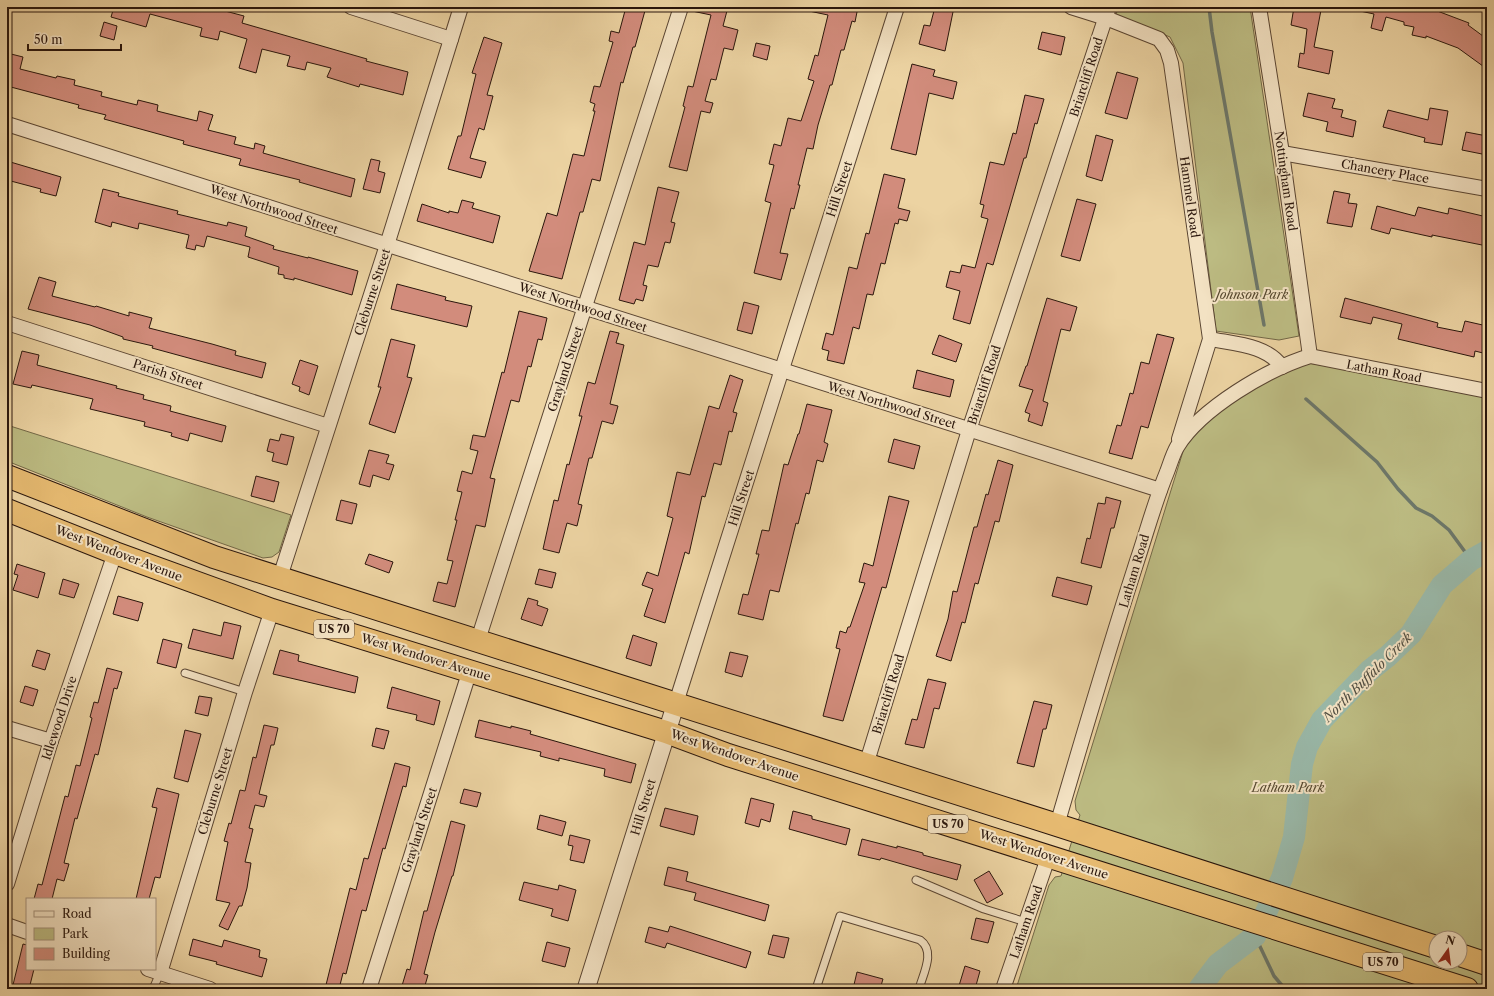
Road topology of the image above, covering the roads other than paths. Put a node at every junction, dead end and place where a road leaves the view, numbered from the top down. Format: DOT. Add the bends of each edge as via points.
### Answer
graph roads {
  1 [pos="351,7"];
  2 [pos="461,7"];
  3 [pos="680,7"];
  4 [pos="897,7"];
  5 [pos="1071,7"];
  6 [pos="1259,7"];
  7 [pos="1108,13"];
  8 [pos="451,39"];
  9 [pos="7,124"];
  10 [pos="1282,152"];
  11 [pos="1487,189"];
  12 [pos="387,245"];
  13 [pos="585,307"];
  14 [pos="7,323"];
  15 [pos="1210,339"];
  16 [pos="1310,356"];
  17 [pos="1282,367"];
  18 [pos="781,370"];
  19 [pos="1487,391"];
  20 [pos="328,426"];
  21 [pos="969,430"];
  22 [pos="1177,447"];
  23 [pos="7,476"];
  24 [pos="1160,490"];
  25 [pos="7,510"];
  26 [pos="115,553"];
  27 [pos="280,577"];
  28 [pos="272,610"];
  29 [pos="478,640"];
  30 [pos="394,647"];
  31 [pos="470,670"];
  32 [pos="185,673"];
  33 [pos="245,692"];
  34 [pos="676,703"];
  35 [pos="7,728"];
  36 [pos="666,732"];
  37 [pos="51,741"];
  38 [pos="866,765"];
  39 [pos="1057,825"];
  40 [pos="1049,855"];
  41 [pos="916,880"];
  42 [pos="7,884"];
  43 [pos="1026,922"];
  44 [pos="7,926"];
  45 [pos="26,932"];
  46 [pos="1428,944"];
  47 [pos="1468,958"];
  48 [pos="1487,964"];
  49 [pos="156,965"];
  50 [pos="154,971"];
  51 [pos="153,989"];
  52 [pos="210,989"];
  53 [pos="369,989"];
  54 [pos="586,989"];
  55 [pos="816,989"];
  56 [pos="919,989"];
  57 [pos="1003,989"];
  58 [pos="1467,989"];
  1 -- 8 [label="street"];
  2 -- 8 [label="street, Cleburne Street"];
  3 -- 13 [label="street, Grayland Street"];
  4 -- 18 [label="street, Hill Street"];
  5 -- 7 [label="street, Hammel Road"];
  6 -- 10 [label="street, Nottingham Road"];
  7 -- 15 [label="street, Hammel Road" via="1159,39 1167,50 1171,63"];
  7 -- 21 [label="street, Briarcliff Road"];
  8 -- 12 [label="street, Cleburne Street"];
  9 -- 12 [label="street, West Northwood Street"];
  10 -- 11 [label="street, Chancery Place"];
  10 -- 16 [label="street, Nottingham Road"];
  12 -- 13 [label="street, West Northwood Street"];
  12 -- 20 [label="street, Cleburne Street"];
  13 -- 18 [label="street, West Northwood Street"];
  13 -- 29 [label="street, Grayland Street"];
  14 -- 20 [label="street, Parish Street"];
  15 -- 17 [label="street" via="1250,346 1266,352 1277,359"];
  15 -- 22 [label="street, Hammel Road"];
  16 -- 17 [label="street, Latham Road"];
  16 -- 19 [label="street, Latham Road"];
  17 -- 22 [label="street, Latham Road" via="1255,380 1201,419"];
  18 -- 21 [label="street, West Northwood Street"];
  18 -- 34 [label="street, Hill Street"];
  20 -- 27 [label="street, Cleburne Street"];
  21 -- 24 [label="street, West Northwood Street"];
  21 -- 38 [label="street, Briarcliff Road"];
  22 -- 24 [label="street, Latham Road"];
  23 -- 27 [label="highway, US 70" via="214,557"];
  24 -- 39 [label="street, Latham Road"];
  25 -- 26 [label="highway, West Wendover Avenue / US 70"];
  26 -- 28 [label="highway, West Wendover Avenue / US 70"];
  26 -- 37 [label="street, Idlewood Drive"];
  27 -- 29 [label="highway, US 70"];
  28 -- 30 [label="highway, West Wendover Avenue / US 70"];
  28 -- 33 [label="street, Cleburne Street"];
  29 -- 30 [label="highway" via="470,650 462,652 444,648"];
  29 -- 34 [label="highway, US 70"];
  30 -- 31 [label="highway, West Wendover Avenue / US 70"];
  31 -- 36 [label="highway, West Wendover Avenue / US 70"];
  31 -- 53 [label="street, Grayland Street"];
  32 -- 33 [label="lane"];
  33 -- 49 [label="street, Cleburne Street"];
  34 -- 36 [label="street, Hill Street"];
  34 -- 38 [label="highway, US 70"];
  35 -- 37 [label="street"];
  36 -- 40 [label="highway, West Wendover Avenue / US 70" via="728,755"];
  36 -- 54 [label="street, Hill Street"];
  37 -- 42 [label="street, Idlewood Drive"];
  38 -- 39 [label="highway, US 70"];
  39 -- 46 [label="highway, US 70"];
  40 -- 43 [label="street, Latham Road"];
  40 -- 58 [label="highway, West Wendover Avenue / US 70"];
  41 -- 43 [label="lane" via="984,909"];
  43 -- 57 [label="street, Latham Road"];
  44 -- 45 [label="street"];
  47 -- 48 [label="highway"];
  50 -- 51 [label="lane"];
  50 -- 52 [label="street"];
  55 -- 56 [label="lane" via="840,916 920,940 925,944 928,958"];
}
